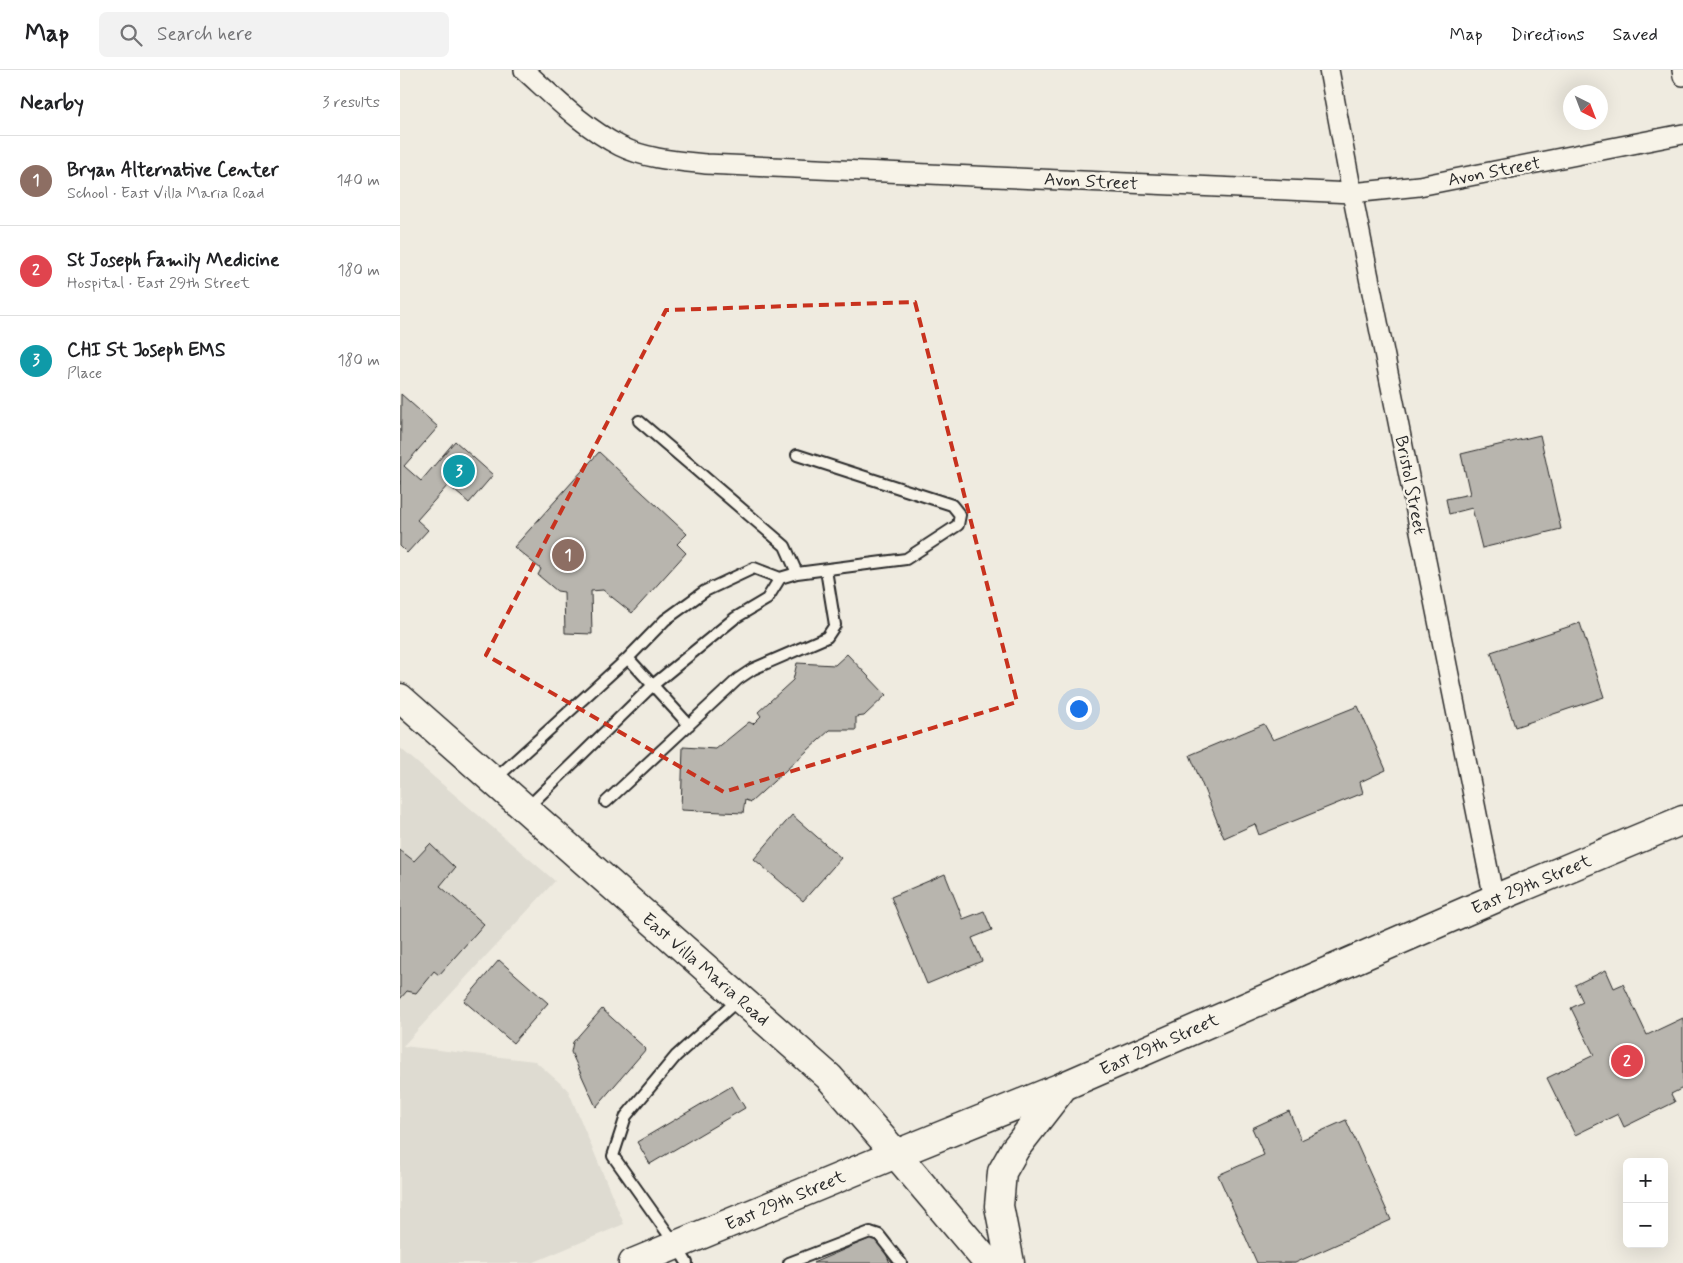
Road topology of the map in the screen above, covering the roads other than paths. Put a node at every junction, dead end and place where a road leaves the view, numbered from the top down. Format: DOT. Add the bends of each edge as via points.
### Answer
graph roads {
  1 [pos="524,70"];
  2 [pos="1329,70"];
  3 [pos="1682,70"];
  4 [pos="1683,76"];
  5 [pos="1683,134"];
  6 [pos="1352,193"];
  7 [pos="638,421"];
  8 [pos="797,455"];
  9 [pos="826,570"];
  10 [pos="797,573"];
  11 [pos="780,578"];
  12 [pos="628,658"];
  13 [pos="653,685"];
  14 [pos="400,698"];
  15 [pos="689,725"];
  16 [pos="493,781"];
  17 [pos="606,802"];
  18 [pos="526,809"];
  19 [pos="1683,820"];
  20 [pos="1494,899"];
  21 [pos="739,998"];
  22 [pos="1064,1086"];
  23 [pos="896,1154"];
  24 [pos="681,1254"];
  25 [pos="633,1263"];
  26 [pos="789,1263"];
  27 [pos="901,1263"];
  28 [pos="988,1263"];
  29 [pos="1010,1263"];
  1 -- 6 [label="street, Avon Street" via="587,126 621,147 659,159 706,164"];
  2 -- 6 [label="street, Bristol Street"];
  3 -- 4 [label="street"];
  5 -- 6 [label="street, Avon Street" via="1419,186"];
  6 -- 20 [label="street, Bristol Street"];
  7 -- 10 [label="lane" via="785,546"];
  8 -- 9 [label="lane" via="952,505 960,515 958,525 906,559"];
  9 -- 10 [label="lane"];
  9 -- 15 [label="lane" via="835,625 827,637 753,669"];
  10 -- 11 [label="lane"];
  11 -- 12 [label="lane" via="754,568 705,591 666,620"];
  11 -- 13 [label="lane" via="767,599 735,618"];
  12 -- 13 [label="lane"];
  12 -- 16 [label="lane"];
  13 -- 15 [label="lane"];
  13 -- 18 [label="lane"];
  14 -- 16 [label="main road, East Villa Maria Road"];
  15 -- 17 [label="lane"];
  16 -- 18 [label="main road, East Villa Maria Road"];
  18 -- 21 [label="main road, East Villa Maria Road"];
  19 -- 20 [label="main road, East 29th Street"];
  20 -- 22 [label="main road, East 29th Street"];
  21 -- 23 [label="main road, East Villa Maria Road" via="829,1077"];
  21 -- 24 [label="lane" via="676,1056 626,1116 613,1156"];
  22 -- 23 [label="main road, East 29th Street"];
  22 -- 29 [label="main road" via="1015,1149 1002,1172 999,1206"];
  23 -- 24 [label="main road, East 29th Street"];
  23 -- 28 [label="main road, East Villa Maria Road"];
  24 -- 25 [label="main road, East 29th Street"];
  26 -- 27 [label="lane" via="870,1232 879,1235"];
}
